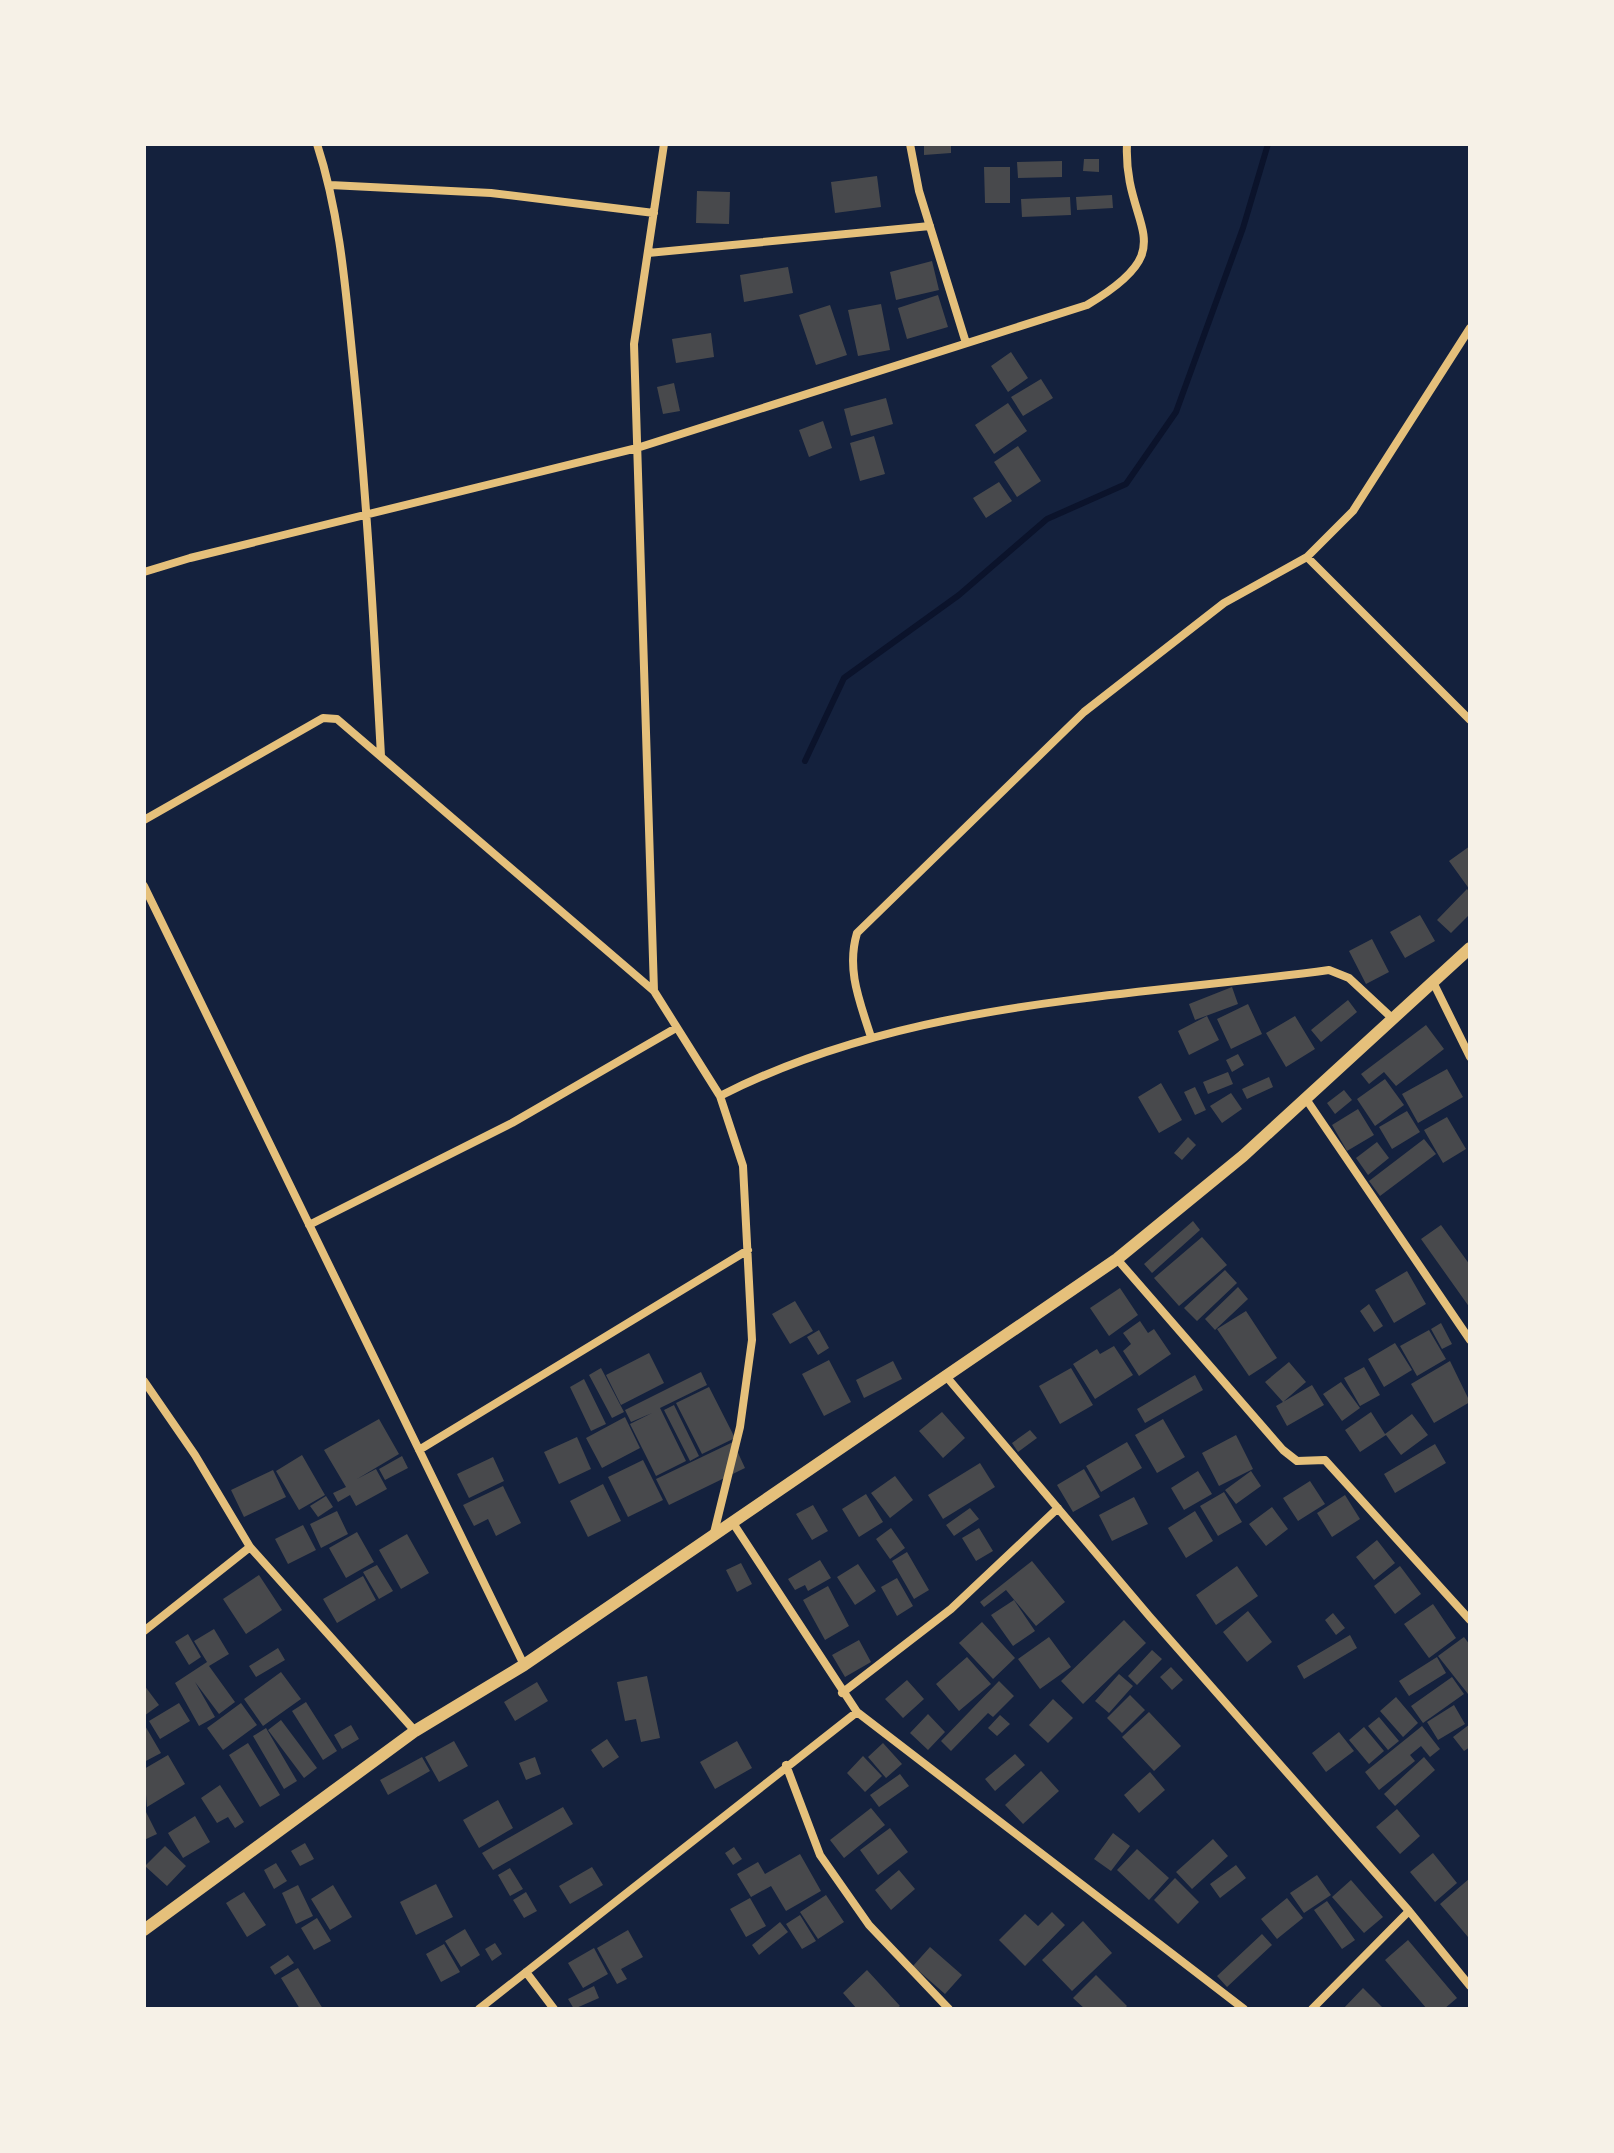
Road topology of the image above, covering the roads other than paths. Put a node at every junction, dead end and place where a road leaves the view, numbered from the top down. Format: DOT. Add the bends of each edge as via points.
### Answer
graph roads {
  1 [pos="317,144"];
  2 [pos="664,144"];
  3 [pos="910,144"];
  4 [pos="1127,144"];
  5 [pos="330,185"];
  6 [pos="654,213"];
  7 [pos="930,226"];
  8 [pos="648,253"];
  9 [pos="1470,328"];
  10 [pos="966,343"];
  11 [pos="637,448"];
  12 [pos="368,514"];
  13 [pos="1307,557"];
  14 [pos="144,572"];
  15 [pos="1470,720"];
  16 [pos="381,757"];
  17 [pos="144,820"];
  18 [pos="144,886"];
  19 [pos="1470,948"];
  20 [pos="1433,982"];
  21 [pos="654,991"];
  22 [pos="1393,1019"];
  23 [pos="676,1028"];
  24 [pos="871,1037"];
  25 [pos="1470,1057"];
  26 [pos="720,1096"];
  27 [pos="1306,1099"];
  28 [pos="309,1225"];
  29 [pos="748,1250"];
  30 [pos="1117,1259"];
  31 [pos="1470,1340"];
  32 [pos="945,1375"];
  33 [pos="144,1381"];
  34 [pos="419,1450"];
  35 [pos="1058,1508"];
  36 [pos="733,1523"];
  37 [pos="712,1538"];
  38 [pos="250,1547"];
  39 [pos="1470,1620"];
  40 [pos="144,1631"];
  41 [pos="524,1665"];
  42 [pos="842,1693"];
  43 [pos="857,1712"];
  44 [pos="415,1731"];
  45 [pos="786,1765"];
  46 [pos="1409,1911"];
  47 [pos="144,1930"];
  48 [pos="526,1972"];
  49 [pos="1470,1986"];
  50 [pos="479,2009"];
  51 [pos="554,2009"];
  52 [pos="949,2009"];
  53 [pos="1244,2009"];
  54 [pos="1312,2009"];
  1 -- 5 [label="street"];
  2 -- 6 [label="street"];
  3 -- 7 [label="street"];
  4 -- 10 [label="street" via="1144,240 1141,262 1123,284 1087,305"];
  5 -- 6 [label="street" via="491,193"];
  5 -- 12 [label="street" via="342,253"];
  6 -- 8 [label="street"];
  7 -- 8 [label="street"];
  7 -- 10 [label="street"];
  8 -- 11 [label="street" via="634,344"];
  9 -- 13 [label="street" via="1353,511"];
  10 -- 11 [label="street"];
  11 -- 12 [label="street"];
  11 -- 21 [label="street"];
  12 -- 14 [label="street"];
  12 -- 16 [label="street"];
  13 -- 15 [label="street"];
  13 -- 24 [label="street" via="1224,603 1084,712 857,933 851,955 854,986"];
  16 -- 17 [label="street" via="348,726 323,718"];
  16 -- 21 [label="street"];
  18 -- 28 [label="street"];
  19 -- 20 [label="street"];
  20 -- 22 [label="street"];
  20 -- 25 [label="street"];
  21 -- 23 [label="street"];
  22 -- 24 [label="street" via="1349,978 1329,970 1026,1004"];
  22 -- 27 [label="street"];
  23 -- 26 [label="street"];
  23 -- 28 [label="street" via="512,1123"];
  24 -- 26 [label="street" via="768,1071"];
  26 -- 29 [label="street" via="743,1166"];
  27 -- 30 [label="street"];
  27 -- 31 [label="street"];
  28 -- 34 [label="street"];
  29 -- 34 [label="street"];
  29 -- 37 [label="street" via="752,1340 740,1427"];
  30 -- 32 [label="street"];
  30 -- 39 [label="street" via="1283,1450 1297,1461 1325,1460"];
  32 -- 35 [label="street"];
  32 -- 36 [label="street"];
  33 -- 38 [label="street"];
  34 -- 41 [label="street"];
  35 -- 42 [label="street" via="951,1609"];
  35 -- 46 [label="street"];
  36 -- 37 [label="street"];
  36 -- 42 [label="street"];
  37 -- 41 [label="street"];
  38 -- 40 [label="street"];
  38 -- 44 [label="street"];
  41 -- 44 [label="street"];
  42 -- 43 [label="street"];
  43 -- 45 [label="street"];
  43 -- 53 [label="street"];
  44 -- 47 [label="street"];
  45 -- 48 [label="street"];
  45 -- 52 [label="street" via="820,1855 869,1925"];
  46 -- 49 [label="street"];
  46 -- 54 [label="street"];
  48 -- 50 [label="street"];
  48 -- 51 [label="street"];
}
